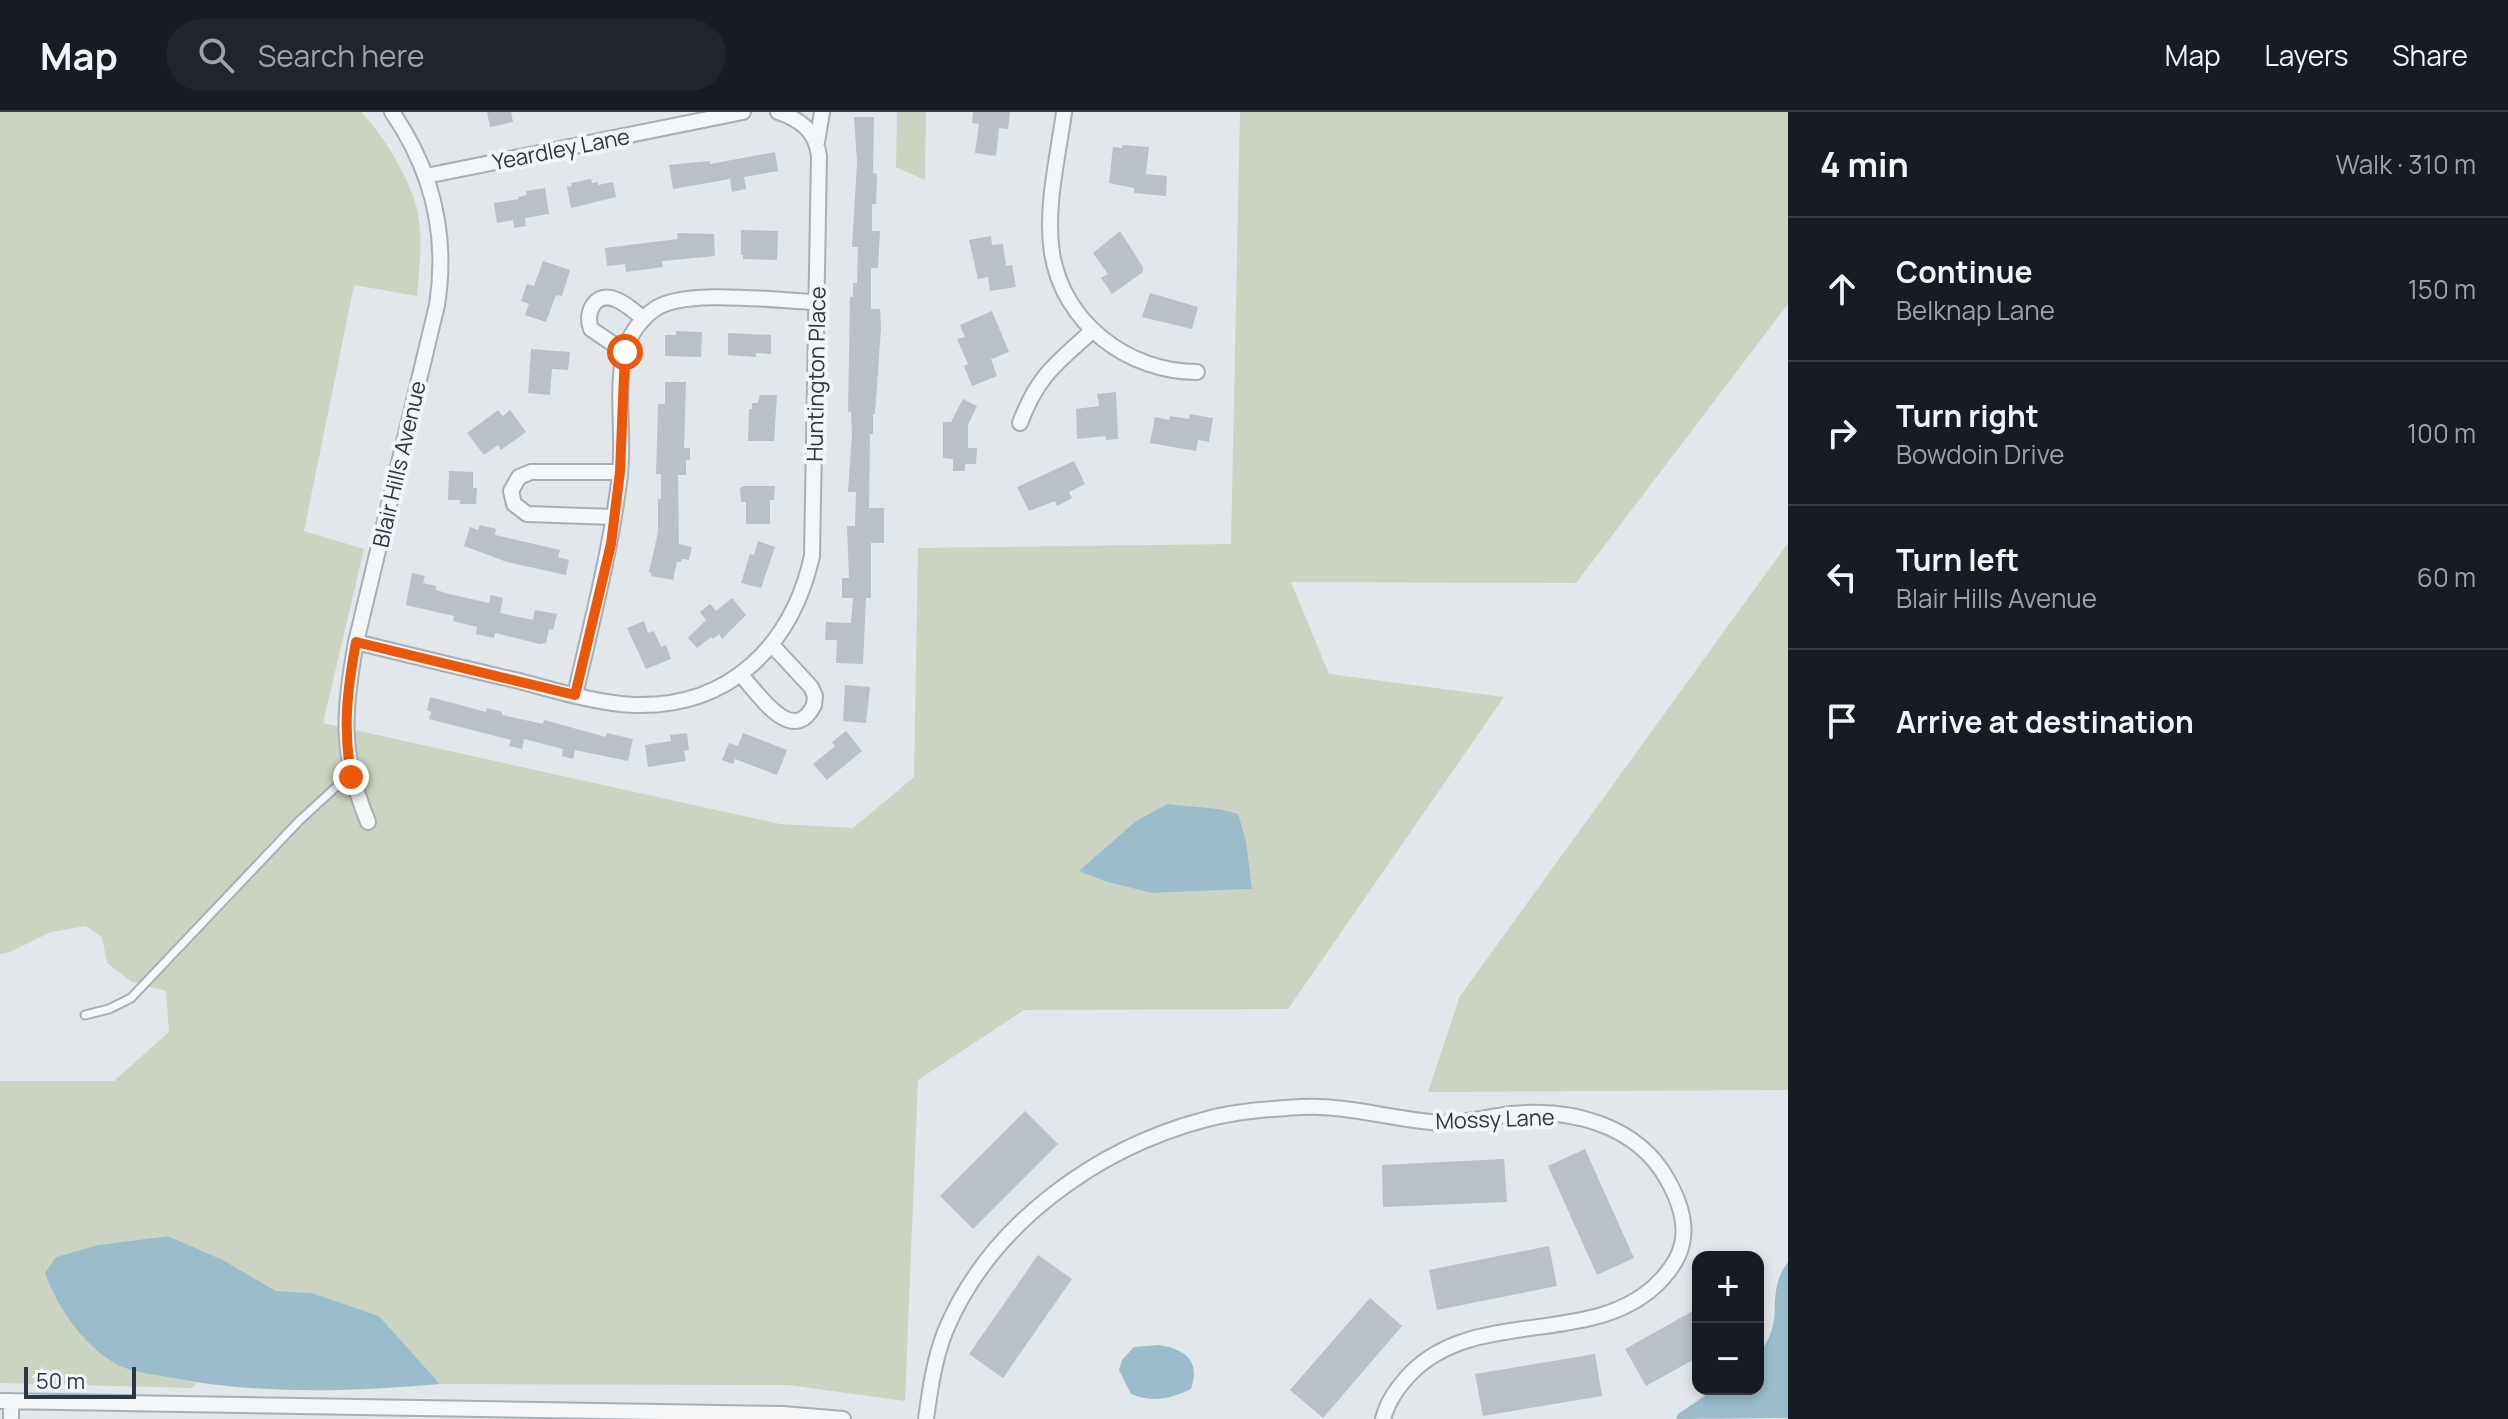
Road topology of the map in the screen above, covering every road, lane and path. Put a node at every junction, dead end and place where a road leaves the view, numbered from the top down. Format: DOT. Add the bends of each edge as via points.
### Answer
graph roads {
  1 [pos="392,112"];
  2 [pos="743,112"];
  3 [pos="779,112"];
  4 [pos="822,112"];
  5 [pos="1064,112"];
  6 [pos="817,142"];
  7 [pos="426,176"];
  8 [pos="817,302"];
  9 [pos="644,319"];
  10 [pos="1092,331"];
  11 [pos="625,352"];
  12 [pos="1197,372"];
  13 [pos="1020,423"];
  14 [pos="620,472"];
  15 [pos="614,517"];
  16 [pos="356,642"];
  17 [pos="773,646"];
  18 [pos="735,678"];
  19 [pos="575,695"];
  20 [pos="351,777"];
  21 [pos="368,822"];
  22 [pos="85,1015"];
  23 [pos="6,1401"];
  24 [pos="11,1419"];
  25 [pos="843,1419"];
  26 [pos="926,1419"];
  27 [pos="1383,1419"];
  1 -- 7 [label="street, Blair Hills Avenue"];
  2 -- 7 [label="street, Yeardley Lane"];
  3 -- 6 [label="street" via="807,127"];
  4 -- 6 [label="street"];
  5 -- 10 [label="street" via="1050,224 1052,254 1068,298"];
  6 -- 8 [label="street, Huntington Place"];
  7 -- 16 [label="street, Blair Hills Avenue" via="439,228 440,287"];
  8 -- 9 [label="street" via="689,298 666,303"];
  8 -- 17 [label="street, Huntington Place" via="812,556 799,601"];
  9 -- 11 [label="street"];
  9 -- 11 [label="street" via="613,298 591,306 591,329"];
  10 -- 12 [label="street" via="1155,368"];
  10 -- 13 [label="street" via="1044,376"];
  11 -- 14 [label="street"];
  14 -- 15 [label="street"];
  14 -- 15 [label="street" via="531,472 519,477 511,491 514,504 527,514"];
  15 -- 19 [label="street"];
  16 -- 19 [label="street, Huntington Place"];
  16 -- 20 [label="street, Blair Hills Avenue" via="345,707"];
  17 -- 18 [label="street, Huntington Place"];
  17 -- 18 [label="street" via="811,687 811,713 796,722 779,717"];
  18 -- 19 [label="street, Huntington Place" via="694,698 656,705"];
  20 -- 21 [label="street, Blair Hills Avenue"];
  20 -- 22 [label="lane" via="299,821 131,998"];
  23 -- 24 [label="street"];
  23 -- 25 [label="street"];
  26 -- 27 [label="street, Mossy Lane" via="945,1333 990,1254 1065,1185 1159,1135 1207,1119 1294,1108 1356,1109 1431,1122 1541,1114 1603,1123 1650,1155 1678,1201 1683,1225 1676,1262 1653,1289 1601,1314 1463,1339 1439,1350 1401,1384"];
}
